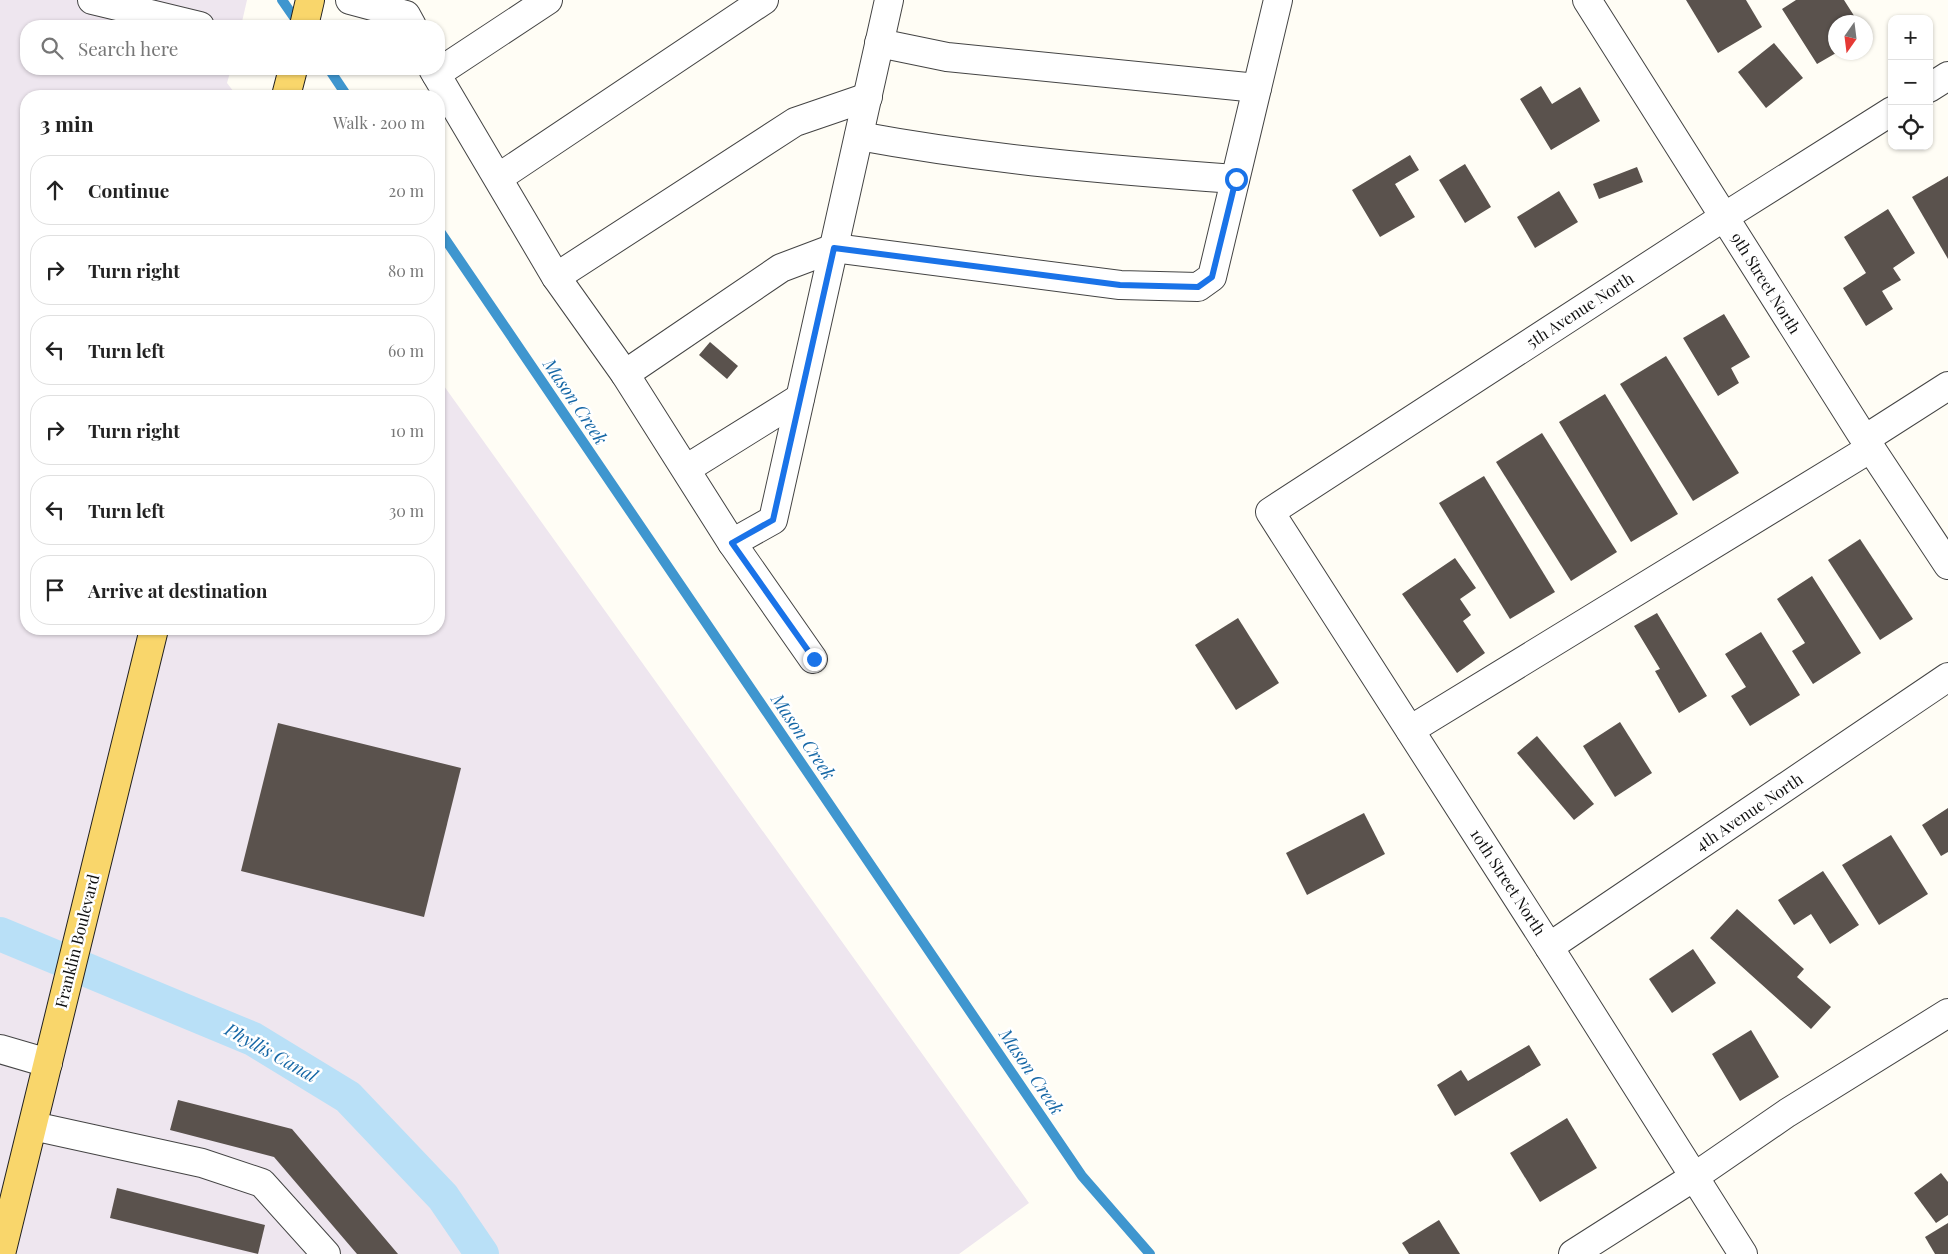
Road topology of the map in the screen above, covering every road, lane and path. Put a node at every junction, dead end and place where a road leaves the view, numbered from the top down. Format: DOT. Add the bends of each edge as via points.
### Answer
graph roads {
  1 [pos="92,0"];
  2 [pos="310,0"];
  3 [pos="350,0"];
  4 [pos="548,0"];
  5 [pos="764,0"];
  6 [pos="889,0"];
  7 [pos="1278,0"];
  8 [pos="1595,3"];
  9 [pos="409,14"];
  10 [pos="175,20"];
  11 [pos="305,20"];
  12 [pos="879,43"];
  13 [pos="445,66"];
  14 [pos="291,75"];
  15 [pos="437,75"];
  16 [pos="1948,76"];
  17 [pos="1933,85"];
  18 [pos="1257,88"];
  19 [pos="288,90"];
  20 [pos="868,97"];
  21 [pos="1888,114"];
  22 [pos="858,136"];
  23 [pos="498,178"];
  24 [pos="1236,179"];
  25 [pos="1724,217"];
  26 [pos="834,248"];
  27 [pos="556,277"];
  28 [pos="625,374"];
  29 [pos="1948,386"];
  30 [pos="800,398"];
  31 [pos="1868,444"];
  32 [pos="686,469"];
  33 [pos="1270,512"];
  34 [pos="732,543"];
  35 [pos="1948,565"];
  36 [pos="153,635"];
  37 [pos="814,659"];
  38 [pos="1948,677"];
  39 [pos="1410,730"];
  40 [pos="1549,946"];
  41 [pos="1948,1013"];
  42 [pos="0,1049"];
  43 [pos="48,1063"];
  44 [pos="33,1126"];
  45 [pos="1694,1177"];
  46 [pos="1,1254"];
  47 [pos="326,1254"];
  48 [pos="1573,1254"];
  49 [pos="1743,1254"];
  1 -- 10 [label="street"];
  2 -- 11 [label="main road"];
  3 -- 9 [label="street"];
  4 -- 13 [label="street"];
  5 -- 23 [label="street"];
  6 -- 12 [label="street"];
  7 -- 18 [label="street"];
  8 -- 25 [label="street, 9th Street North"];
  12 -- 18 [label="street" via="947,57"];
  12 -- 20 [label="street"];
  14 -- 19 [label="main road"];
  15 -- 23 [label="street"];
  16 -- 17 [label="street"];
  18 -- 24 [label="street"];
  20 -- 22 [label="street"];
  20 -- 27 [label="street" via="795,122"];
  21 -- 25 [label="street, 5th Avenue North"];
  22 -- 24 [label="street" via="931,150 1119,171"];
  22 -- 26 [label="street"];
  23 -- 27 [label="street"];
  24 -- 26 [label="street" via="1212,277 1198,287 1120,285"];
  25 -- 31 [label="street, 9th Street North"];
  25 -- 33 [label="street, 5th Avenue North"];
  26 -- 28 [label="street" via="781,268"];
  26 -- 30 [label="street"];
  27 -- 28 [label="street"];
  28 -- 32 [label="street"];
  29 -- 31 [label="street"];
  30 -- 32 [label="street"];
  30 -- 34 [label="street" via="773,520"];
  31 -- 35 [label="street, 9th Street North"];
  31 -- 39 [label="street"];
  32 -- 34 [label="street"];
  33 -- 39 [label="street, 10th Street North"];
  34 -- 37 [label="street"];
  36 -- 43 [label="main road, Franklin Boulevard"];
  38 -- 40 [label="street, 4th Avenue North"];
  39 -- 40 [label="street, 10th Street North"];
  40 -- 45 [label="street, 10th Street North"];
  41 -- 45 [label="street" via="1787,1113"];
  42 -- 43 [label="street"];
  43 -- 44 [label="main road, Franklin Boulevard"];
  44 -- 46 [label="main road, Franklin Boulevard"];
  44 -- 47 [label="street" via="202,1163 262,1183"];
  45 -- 48 [label="street"];
  45 -- 49 [label="street, 10th Street North"];
}
